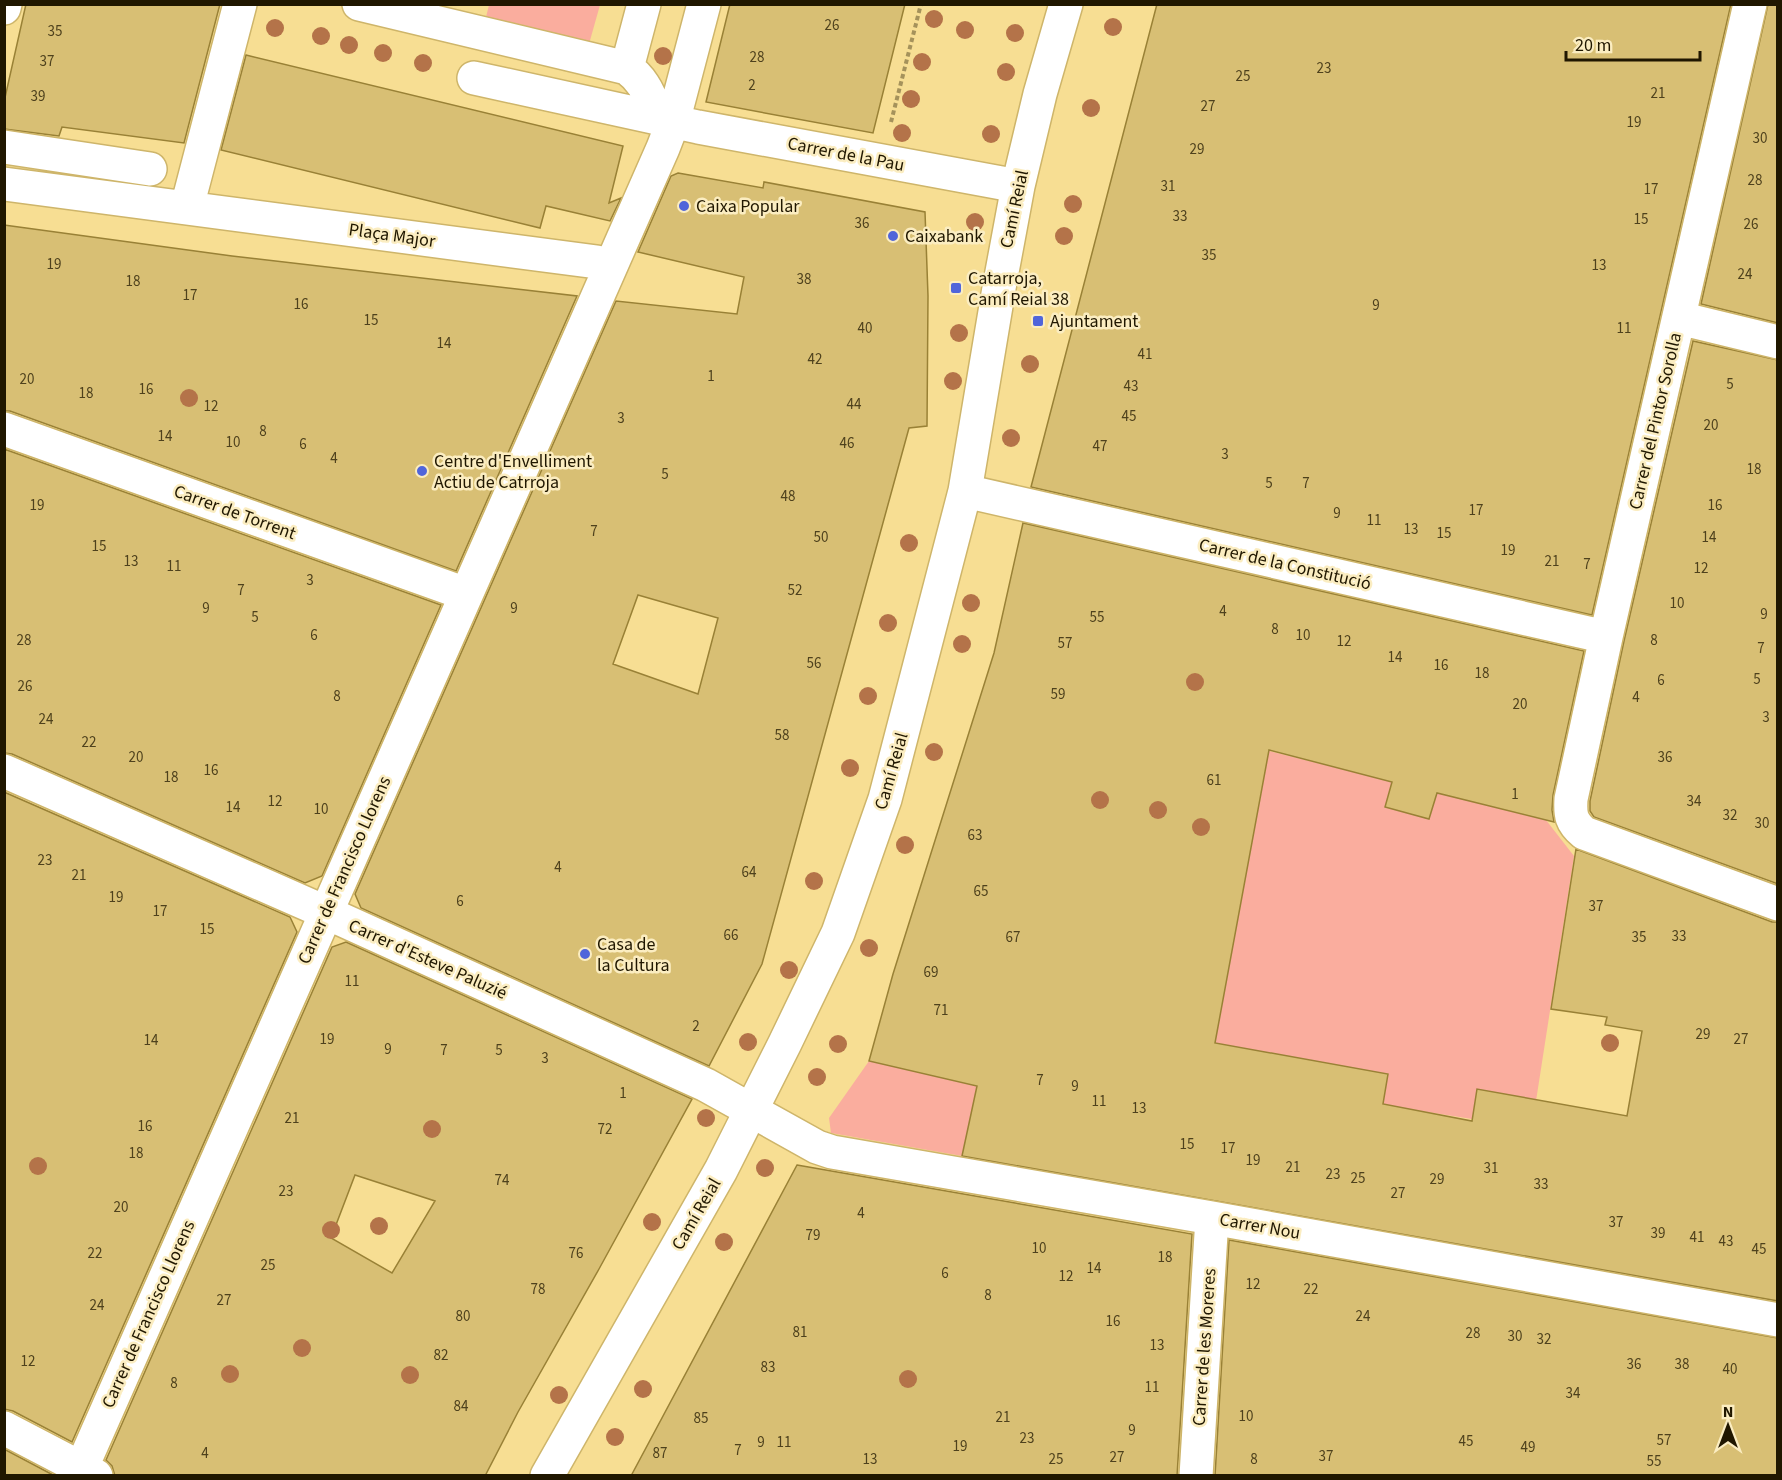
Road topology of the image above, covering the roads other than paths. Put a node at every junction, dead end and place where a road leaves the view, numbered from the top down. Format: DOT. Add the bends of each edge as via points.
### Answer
graph roads {
  1 [pos="240,4"];
  2 [pos="359,4"];
  3 [pos="644,4"];
  4 [pos="704,4"];
  5 [pos="1066,4"];
  6 [pos="1750,4"];
  7 [pos="627,68"];
  8 [pos="474,78"];
  9 [pos="664,114"];
  10 [pos="4,147"];
  11 [pos="150,168"];
  12 [pos="4,184"];
  13 [pos="1018,186"];
  14 [pos="187,207"];
  15 [pos="605,263"];
  16 [pos="1679,318"];
  17 [pos="1778,342"];
  18 [pos="4,429"];
  19 [pos="965,490"];
  20 [pos="466,594"];
  21 [pos="1605,637"];
  22 [pos="4,771"];
  23 [pos="1778,904"];
  24 [pos="325,912"];
  25 [pos="751,1109"];
  26 [pos="1212,1218"];
  27 [pos="1778,1320"];
  28 [pos="4,1428"];
  29 [pos="85,1473"];
  30 [pos="547,1476"];
  31 [pos="1196,1476"];
  1 -- 14 [label="street"];
  2 -- 7 [label="street"];
  3 -- 7 [label="street"];
  4 -- 9 [label="street"];
  5 -- 13 [label="street, Camí Reial"];
  6 -- 16 [label="street, Carrer del Pintor Sorolla"];
  7 -- 9 [label="street"];
  8 -- 9 [label="street, Carrer de la Pau"];
  9 -- 13 [label="street, Carrer de la Pau"];
  9 -- 15 [label="street"];
  10 -- 11 [label="street"];
  12 -- 14 [label="street, Plaça Major"];
  13 -- 19 [label="street, Camí Reial"];
  14 -- 15 [label="street, Plaça Major"];
  15 -- 20 [label="street, Carrer de Francisco Llorens"];
  16 -- 17 [label="street"];
  16 -- 21 [label="street, Carrer del Pintor Sorolla"];
  18 -- 20 [label="street, Carrer de Torrent"];
  19 -- 21 [label="street, Carrer de la Constitució"];
  19 -- 25 [label="street, Camí Reial" via="885,798 837,933"];
  20 -- 24 [label="street, Carrer de Francisco Llorens"];
  21 -- 23 [label="street, Carrer del Pintor Sorolla" via="1571,798 1570,813 1575,825 1584,833"];
  22 -- 24 [label="street, Carrer d'Esteve Paluzié"];
  24 -- 25 [label="street, Carrer d'Esteve Paluzié"];
  24 -- 29 [label="street, Carrer de Francisco Llorens"];
  25 -- 26 [label="street, Carrer Nou" via="832,1152"];
  25 -- 30 [label="street, Camí Reial" via="721,1170"];
  26 -- 27 [label="street, Carrer Nou"];
  26 -- 31 [label="street, Carrer de les Moreres"];
  28 -- 29 [label="street"];
}
